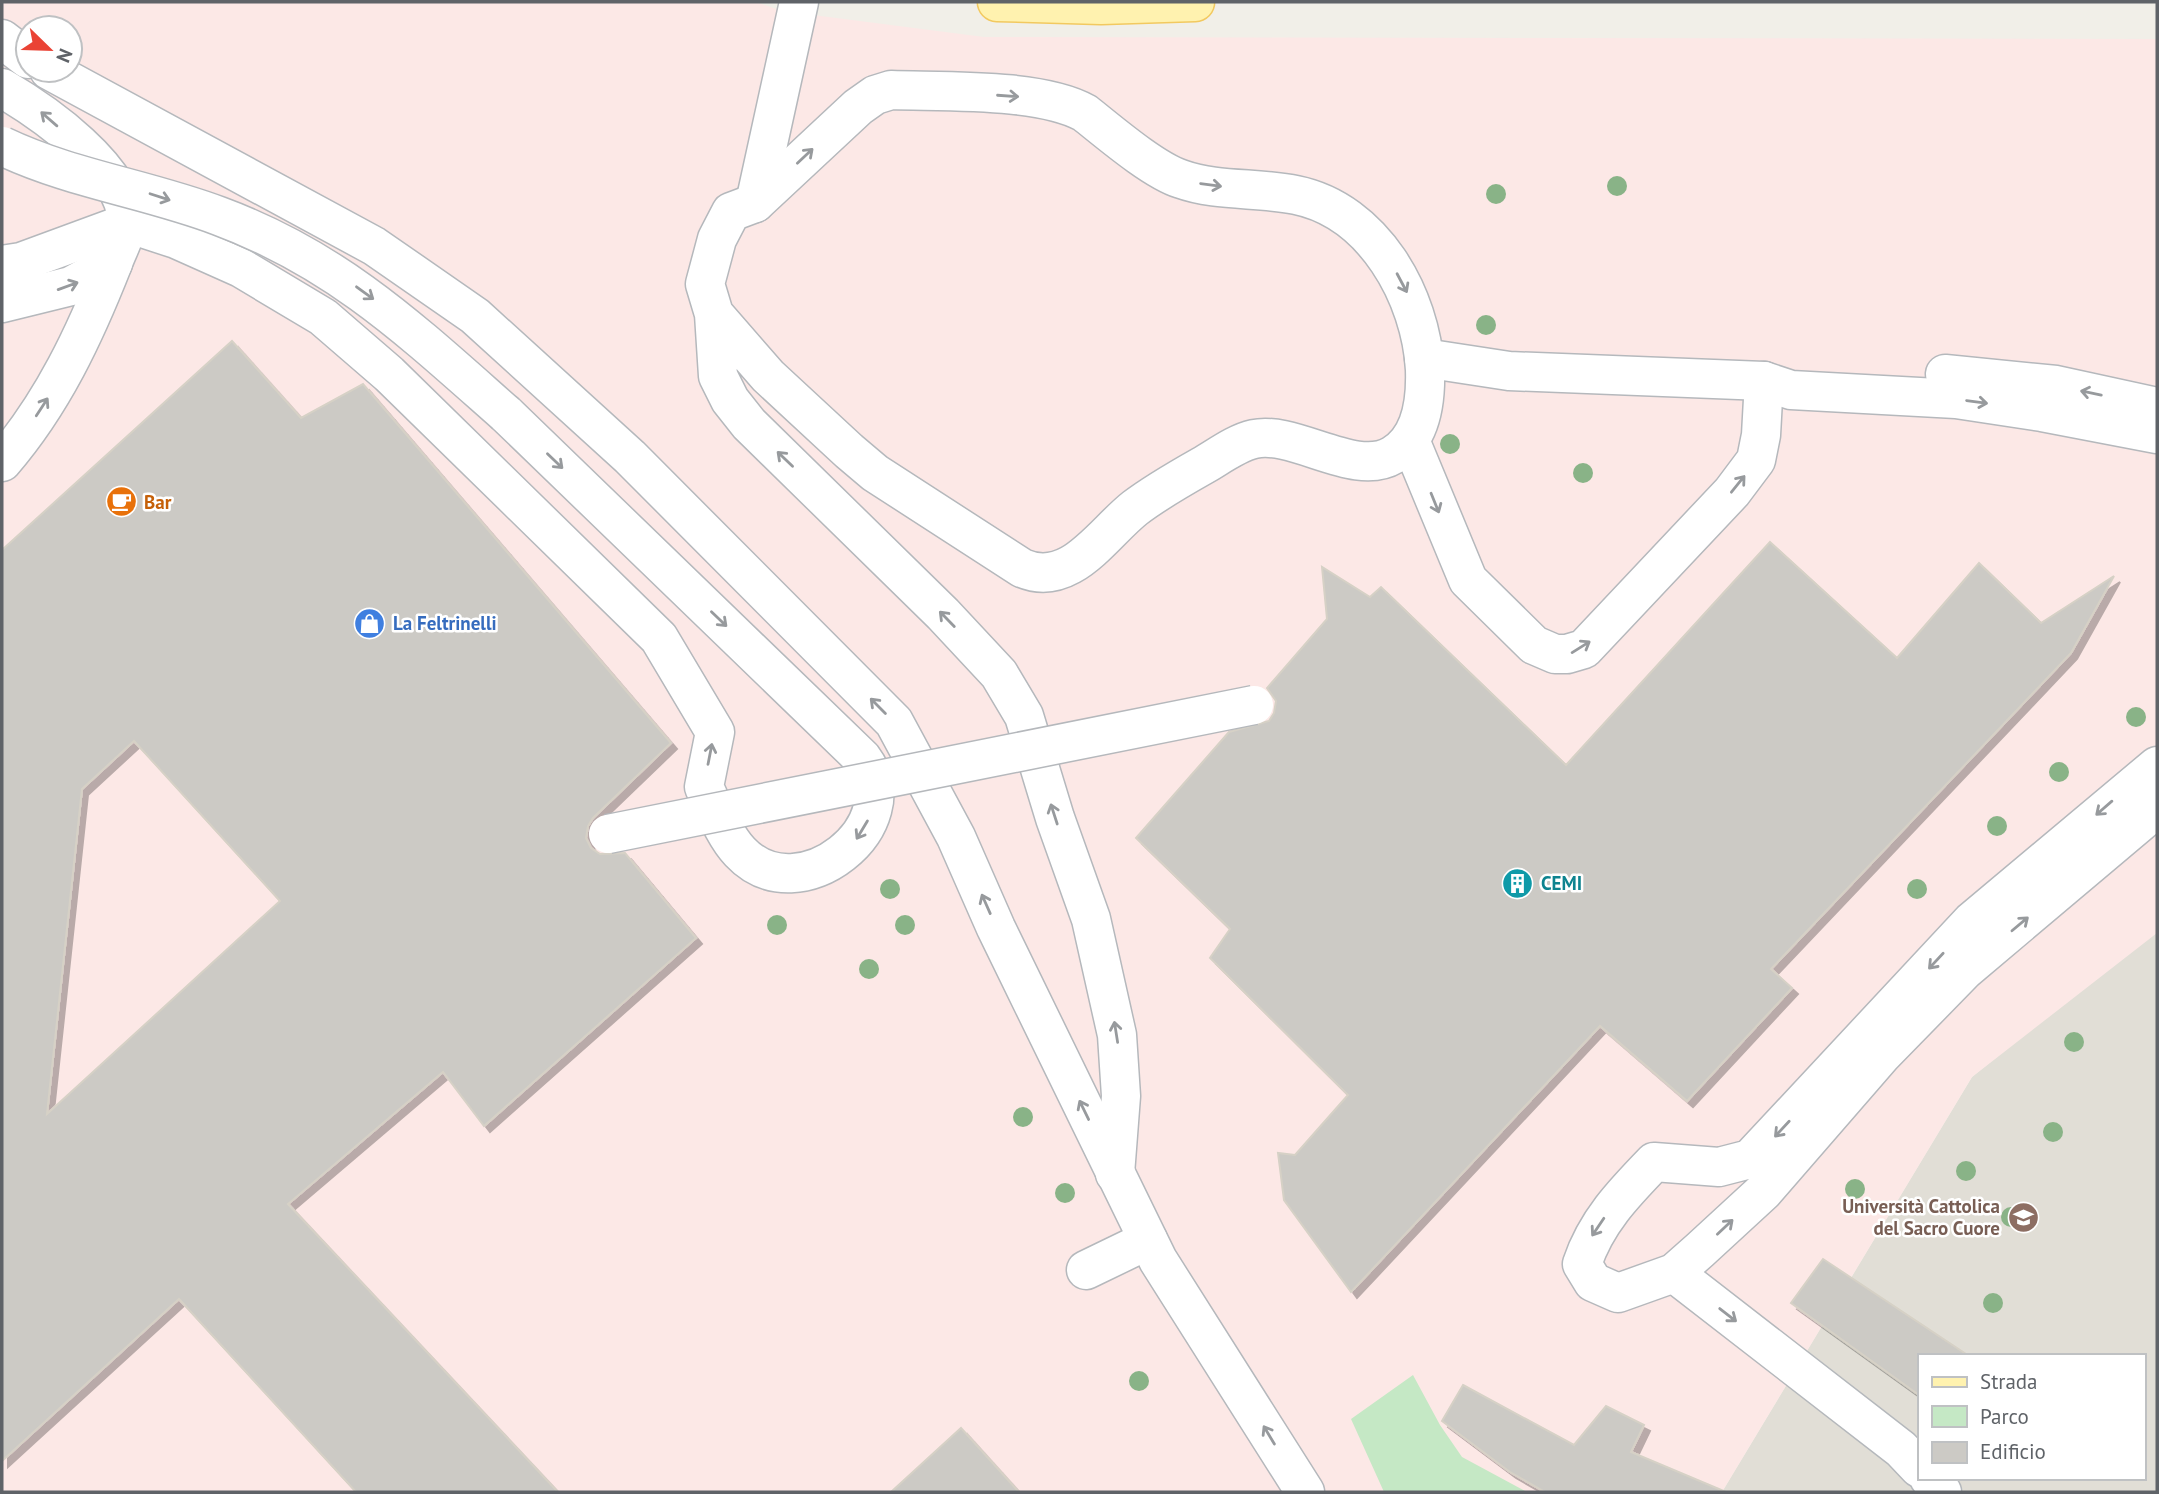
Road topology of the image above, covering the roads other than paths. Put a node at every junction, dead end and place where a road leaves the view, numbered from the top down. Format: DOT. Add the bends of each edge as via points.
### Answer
graph roads {
  1 [pos="799,2"];
  2 [pos="997,2"];
  3 [pos="1195,2"];
  4 [pos="75,84"];
  5 [pos="2,88"];
  6 [pos="2,146"];
  7 [pos="755,203"];
  8 [pos="127,223"];
  9 [pos="113,262"];
  10 [pos="2,265"];
  11 [pos="2,303"];
  12 [pos="714,314"];
  13 [pos="1424,358"];
  14 [pos="1764,381"];
  15 [pos="2157,407"];
  16 [pos="2157,434"];
  17 [pos="1410,440"];
  18 [pos="2,462"];
  19 [pos="1254,705"];
  20 [pos="2157,766"];
  21 [pos="2157,808"];
  22 [pos="608,834"];
  23 [pos="1115,1174"];
  24 [pos="1148,1240"];
  25 [pos="1086,1270"];
  26 [pos="1674,1273"];
  27 [pos="1918,1467"];
  28 [pos="1305,1492"];
  1 -- 7 [label="street"];
  2 -- 3 [label="main road"];
  23 -- 4 [label="street, one-way" via="956,837 894,722 630,457 475,317 374,246"];
  8 -- 5 [label="street, one-way" via="121,193 86,151 41,111"];
  6 -- 8 [label="street, one-way, bridge" via="53,168 217,215 289,247 372,298 506,414 862,758 870,775 871,812 841,856 819,868 788,873 762,867 739,851 704,787 715,732 659,638 389,374 323,317 241,268"];
  7 -- 12 [label="street" via="731,212 717,239 705,284"];
  7 -- 13 [label="street, one-way" via="858,107 882,92 969,93 1059,102 1085,113 1178,178 1295,195 1338,213 1383,253 1398,274 1419,324"];
  8 -- 9 [label="street"];
  8 -- 10 [label="street"];
  11 -- 9 [label="street, one-way" via="71,286"];
  18 -- 9 [label="street, one-way" via="70,362"];
  12 -- 17 [label="street" via="768,376 875,473 1034,573 1057,572 1073,563 1170,484 1253,439 1278,439 1370,460 1391,457"];
  23 -- 12 [label="street, one-way" via="1121,1096 1115,1024 1091,919 1024,716 999,674 962,634 730,400 715,362"];
  13 -- 14 [label="street" via="1509,371"];
  13 -- 17 [label="street" via="1425,399"];
  15 -- 14 [label="street, one-way" via="2056,385 1977,376 1797,367"];
  14 -- 16 [label="street, one-way" via="1791,390 1956,399"];
  17 -- 14 [label="street, one-way" via="1468,580 1523,638 1548,652 1567,654 1584,649 1756,460"];
  19 -- 22 [label="street, bridge"];
  20 -- 26 [label="street, one-way" via="1972,921 1750,1159 1719,1167 1654,1162 1616,1201 1591,1237 1581,1264 1593,1282 1618,1293"];
  26 -- 21 [label="street, one-way" via="1763,1192 1881,1056 1965,970"];
  23 -- 24 [label="street"];
  24 -- 25 [label="street"];
  28 -- 24 [label="street, one-way"];
  26 -- 27 [label="street, one-way"];
}
